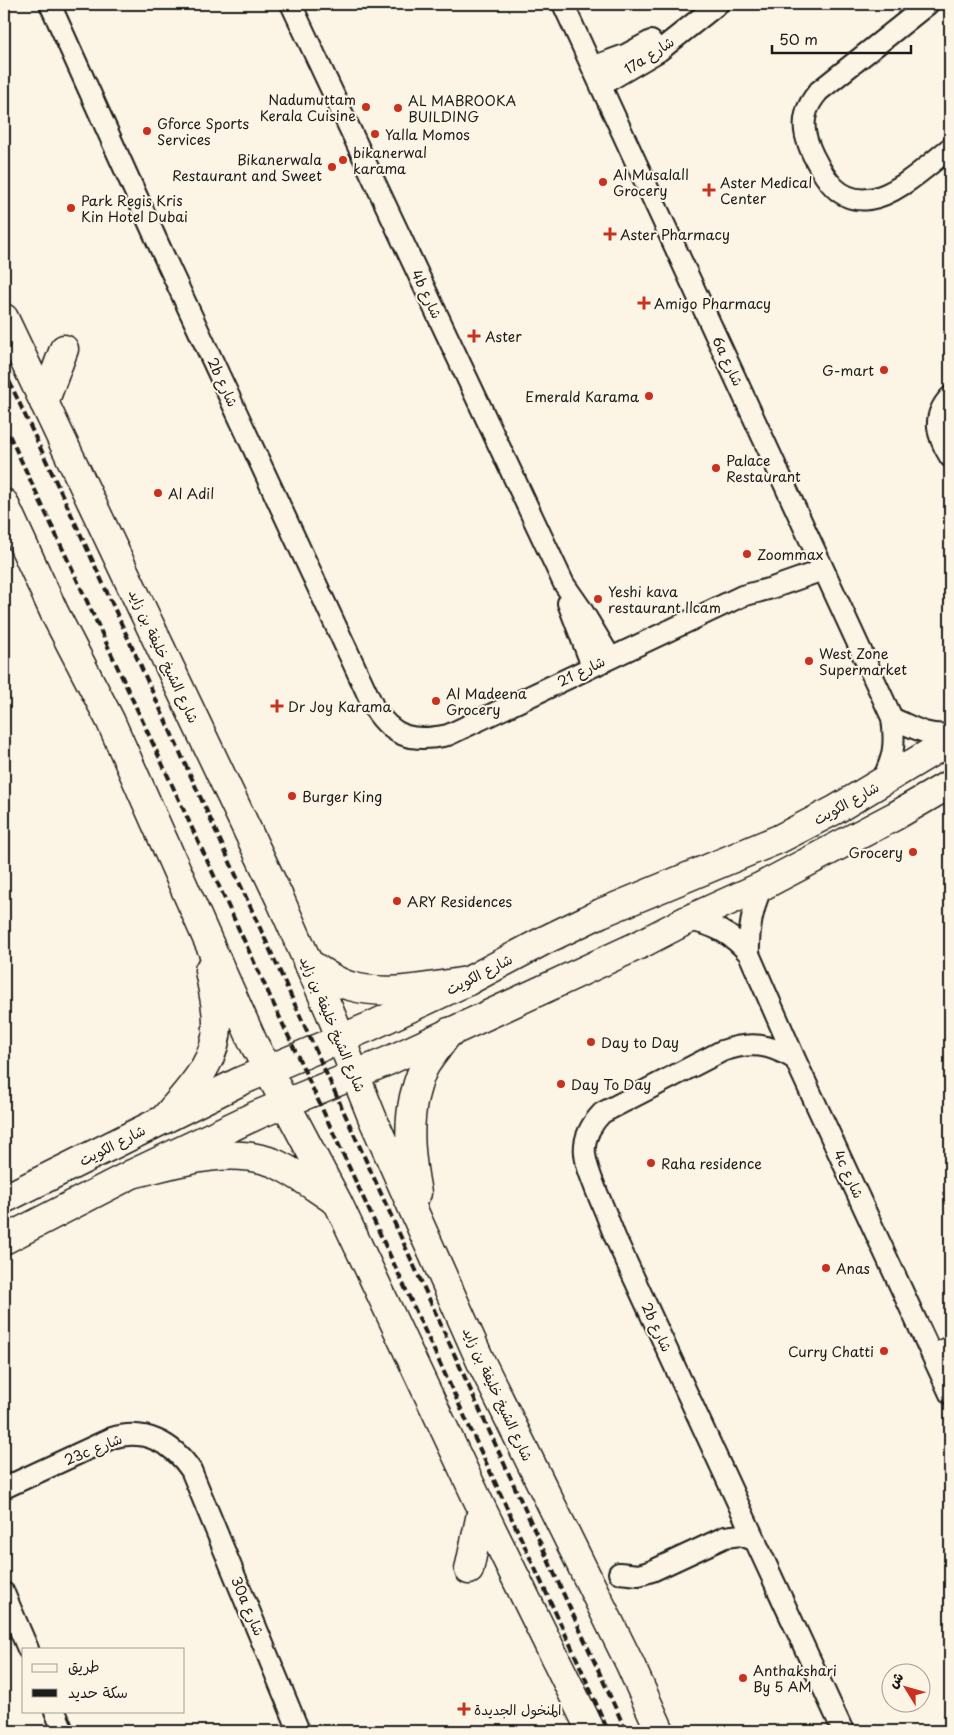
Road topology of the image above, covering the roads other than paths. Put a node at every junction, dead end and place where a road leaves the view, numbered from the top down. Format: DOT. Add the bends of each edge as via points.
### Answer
graph roads {
  1 [pos="50,4"];
  2 [pos="291,4"];
  3 [pos="563,4"];
  4 [pos="718,4"];
  5 [pos="929,4"];
  6 [pos="696,21"];
  7 [pos="592,67"];
  8 [pos="601,85"];
  9 [pos="950,148"];
  10 [pos="4,318"];
  11 [pos="64,349"];
  12 [pos="950,397"];
  13 [pos="44,403"];
  14 [pos="950,457"];
  15 [pos="4,503"];
  16 [pos="820,563"];
  17 [pos="601,662"];
  18 [pos="892,718"];
  19 [pos="950,734"];
  20 [pos="418,739"];
  21 [pos="950,742"];
  22 [pos="880,784"];
  23 [pos="950,784"];
  24 [pos="762,886"];
  25 [pos="660,889"];
  26 [pos="687,920"];
  27 [pos="202,929"];
  28 [pos="639,945"];
  29 [pos="749,954"];
  30 [pos="307,962"];
  31 [pos="468,981"];
  32 [pos="450,1032"];
  33 [pos="341,1039"];
  34 [pos="795,1059"];
  35 [pos="268,1071"];
  36 [pos="356,1075"];
  37 [pos="284,1104"];
  38 [pos="164,1120"];
  39 [pos="132,1174"];
  40 [pos="4,1199"];
  41 [pos="338,1203"];
  42 [pos="425,1238"];
  43 [pos="4,1240"];
  44 [pos="950,1347"];
  45 [pos="940,1361"];
  46 [pos="950,1394"];
  47 [pos="196,1482"];
  48 [pos="4,1488"];
  49 [pos="482,1509"];
  50 [pos="756,1541"];
  51 [pos="469,1570"];
  52 [pos="619,1573"];
  53 [pos="4,1593"];
  54 [pos="28,1648"];
  55 [pos="55,1712"];
  56 [pos="63,1731"];
  57 [pos="299,1731"];
  58 [pos="591,1731"];
  59 [pos="660,1731"];
  60 [pos="843,1731"];
  1 -- 20 [label="street, 2b شارع" via="374,708 392,729"];
  2 -- 17 [label="street, 4b شارع" via="564,584 573,619"];
  3 -- 7 [label="street, 6a شارع"];
  4 -- 6 [label="street, 17a شارع"];
  5 -- 9 [label="street" via="819,91 810,102 804,128 807,142 824,177 840,193 866,200 892,192"];
  6 -- 7 [label="street, 17a شارع" via="626,55"];
  6 -- 8 [label="street, 17a شارع" via="659,51"];
  7 -- 8 [label="street, 6a شارع"];
  8 -- 16 [label="street, 6a شارع"];
  10 -- 13 [label="main road, شارع الشيخ خليفة بن زايد"];
  11 -- 13 [label="main road"];
  12 -- 14 [label="street" via="942,408 937,429"];
  13 -- 30 [label="main road, شارع الشيخ خليفة بن زايد"];
  15 -- 27 [label="main road" via="55,614 110,720"];
  16 -- 17 [label="street, شارع 21" via="772,588 742,596"];
  16 -- 18 [label="street, 6a شارع"];
  17 -- 20 [label="street, شارع 21" via="448,735"];
  18 -- 19 [label="street" via="931,735"];
  18 -- 22 [label="street, 6a شارع" via="893,754"];
  21 -- 22 [label="main road, شارع الكويت"];
  22 -- 25 [label="main road, شارع الكويت" via="779,839"];
  23 -- 24 [label="main road"];
  24 -- 26 [label="main road"];
  24 -- 29 [label="street, 4c شارع" via="750,919"];
  25 -- 28 [label="main road" via="630,907 620,920 619,929 623,937"];
  25 -- 31 [label="main road, شارع الكويت" via="602,913"];
  26 -- 28 [label="main road"];
  26 -- 29 [label="street, 4c شارع" via="715,927 740,943"];
  27 -- 35 [label="main road"];
  27 -- 38 [label="main road" via="216,1013 215,1046 198,1079"];
  28 -- 32 [label="main road"];
  29 -- 34 [label="street, 4c شارع"];
  30 -- 31 [label="main road" via="333,979 364,989 408,989"];
  30 -- 33 [label="main road, شارع الشيخ خليفة بن زايد"];
  31 -- 33 [label="main road, شارع الكويت"];
  32 -- 36 [label="main road"];
  32 -- 42 [label="main road" via="425,1065 411,1111 411,1161"];
  33 -- 35 [label="main road, شارع الكويت"];
  33 -- 36 [label="main road, شارع الشيخ خليفة بن زايد"];
  34 -- 45 [label="street, 4c شارع"];
  34 -- 50 [label="street, 2b شارع" via="775,1049 753,1044 722,1051 602,1113 592,1124 584,1151 586,1165 615,1237"];
  35 -- 37 [label="main road"];
  35 -- 38 [label="main road, شارع الكويت"];
  36 -- 37 [label="main road"];
  36 -- 42 [label="main road, شارع الشيخ خليفة بن زايد"];
  37 -- 39 [label="main road"];
  37 -- 41 [label="main road"];
  38 -- 40 [label="main road, شارع الكويت"];
  39 -- 41 [label="main road" via="201,1158 237,1155 272,1162"];
  39 -- 43 [label="main road"];
  41 -- 49 [label="main road"];
  42 -- 59 [label="main road, شارع الشيخ خليفة بن زايد" via="497,1396"];
  44 -- 45 [label="street"];
  45 -- 46 [label="street, 4c شارع"];
  47 -- 48 [label="street, 23c شارع" via="174,1449 163,1442 124,1435"];
  47 -- 57 [label="street, 30a شارع"];
  49 -- 51 [label="main road"];
  49 -- 58 [label="main road"];
  50 -- 52 [label="street" via="741,1535 724,1537 652,1571 639,1575"];
  50 -- 60 [label="street, 2b شارع"];
  53 -- 54 [label="street"];
  55 -- 56 [label="street"];
}
